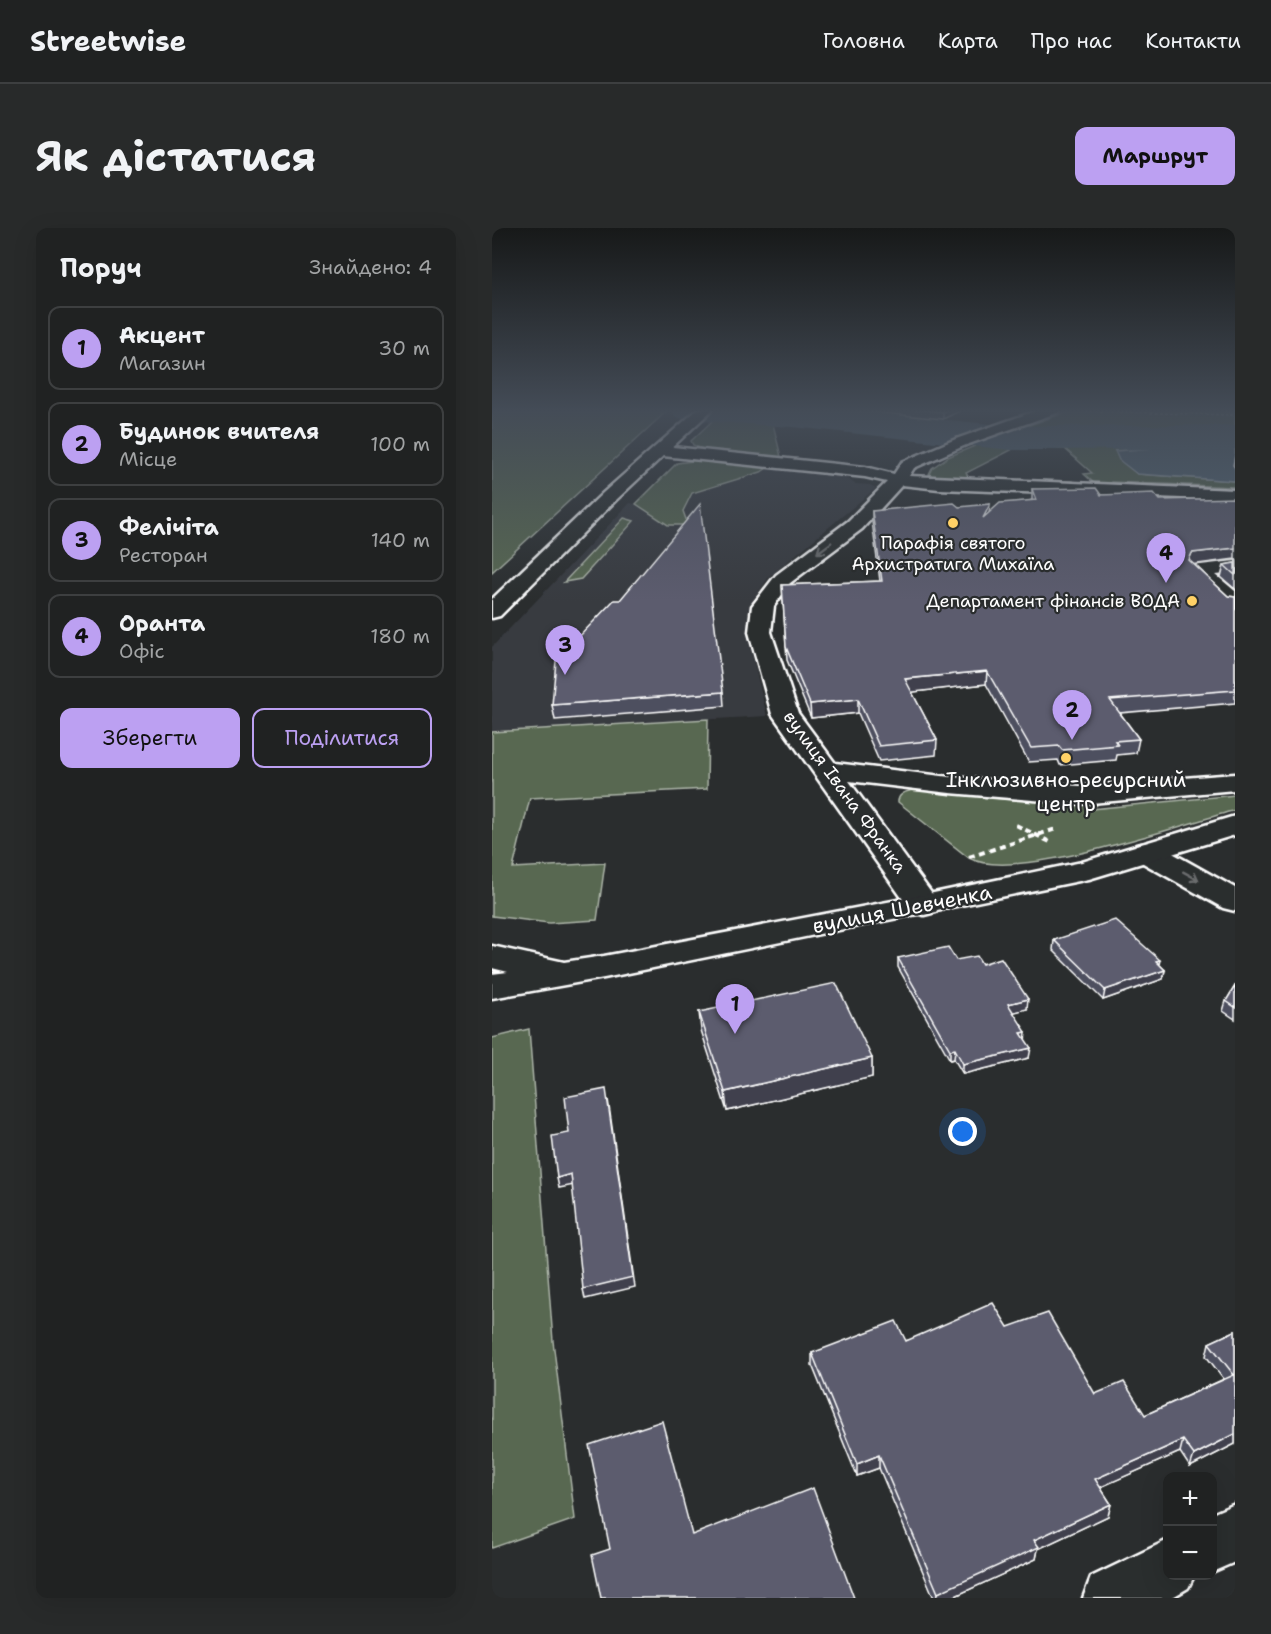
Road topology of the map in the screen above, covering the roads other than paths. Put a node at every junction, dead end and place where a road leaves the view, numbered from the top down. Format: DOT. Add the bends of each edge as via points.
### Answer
graph roads {
  1 [pos="637,473"];
  2 [pos="869,473"];
  3 [pos="903,473"];
  4 [pos="898,480"];
  5 [pos="1235,495"];
  6 [pos="1235,567"];
  7 [pos="1235,602"];
  8 [pos="492,611"];
  9 [pos="827,770"];
  10 [pos="1235,782"];
  11 [pos="1235,825"];
  12 [pos="1147,852"];
  13 [pos="1235,901"];
  14 [pos="924,905"];
  15 [pos="492,957"];
  16 [pos="565,974"];
  17 [pos="492,986"];
  18 [pos="1235,1532"];
  19 [pos="1217,1541"];
  20 [pos="1163,1570"];
  21 [pos="1112,1598"];
  1 -- 8 [label="street"];
  2 -- 4 [label="street"];
  3 -- 4 [label="street, вулиця Івана Франка"];
  4 -- 5 [label="street"];
  4 -- 9 [label="street, вулиця Івана Франка, one-way" via="855,525 783,579 763,606 760,632 785,714"];
  6 -- 7 [label="street" via="1199,570"];
  9 -- 10 [label="street" via="1080,795"];
  9 -- 14 [label="street, вулиця Івана Франка"];
  11 -- 12 [label="street, вулиця Шевченка"];
  12 -- 13 [label="street, one-way"];
  12 -- 14 [label="street, вулиця Шевченка" via="1089,870"];
  14 -- 16 [label="street, вулиця Шевченка"];
  15 -- 16 [label="street, вулиця Шевченка"];
  16 -- 17 [label="street, вулиця Шевченка"];
  18 -- 19 [label="street"];
  20 -- 21 [label="street"];
}
